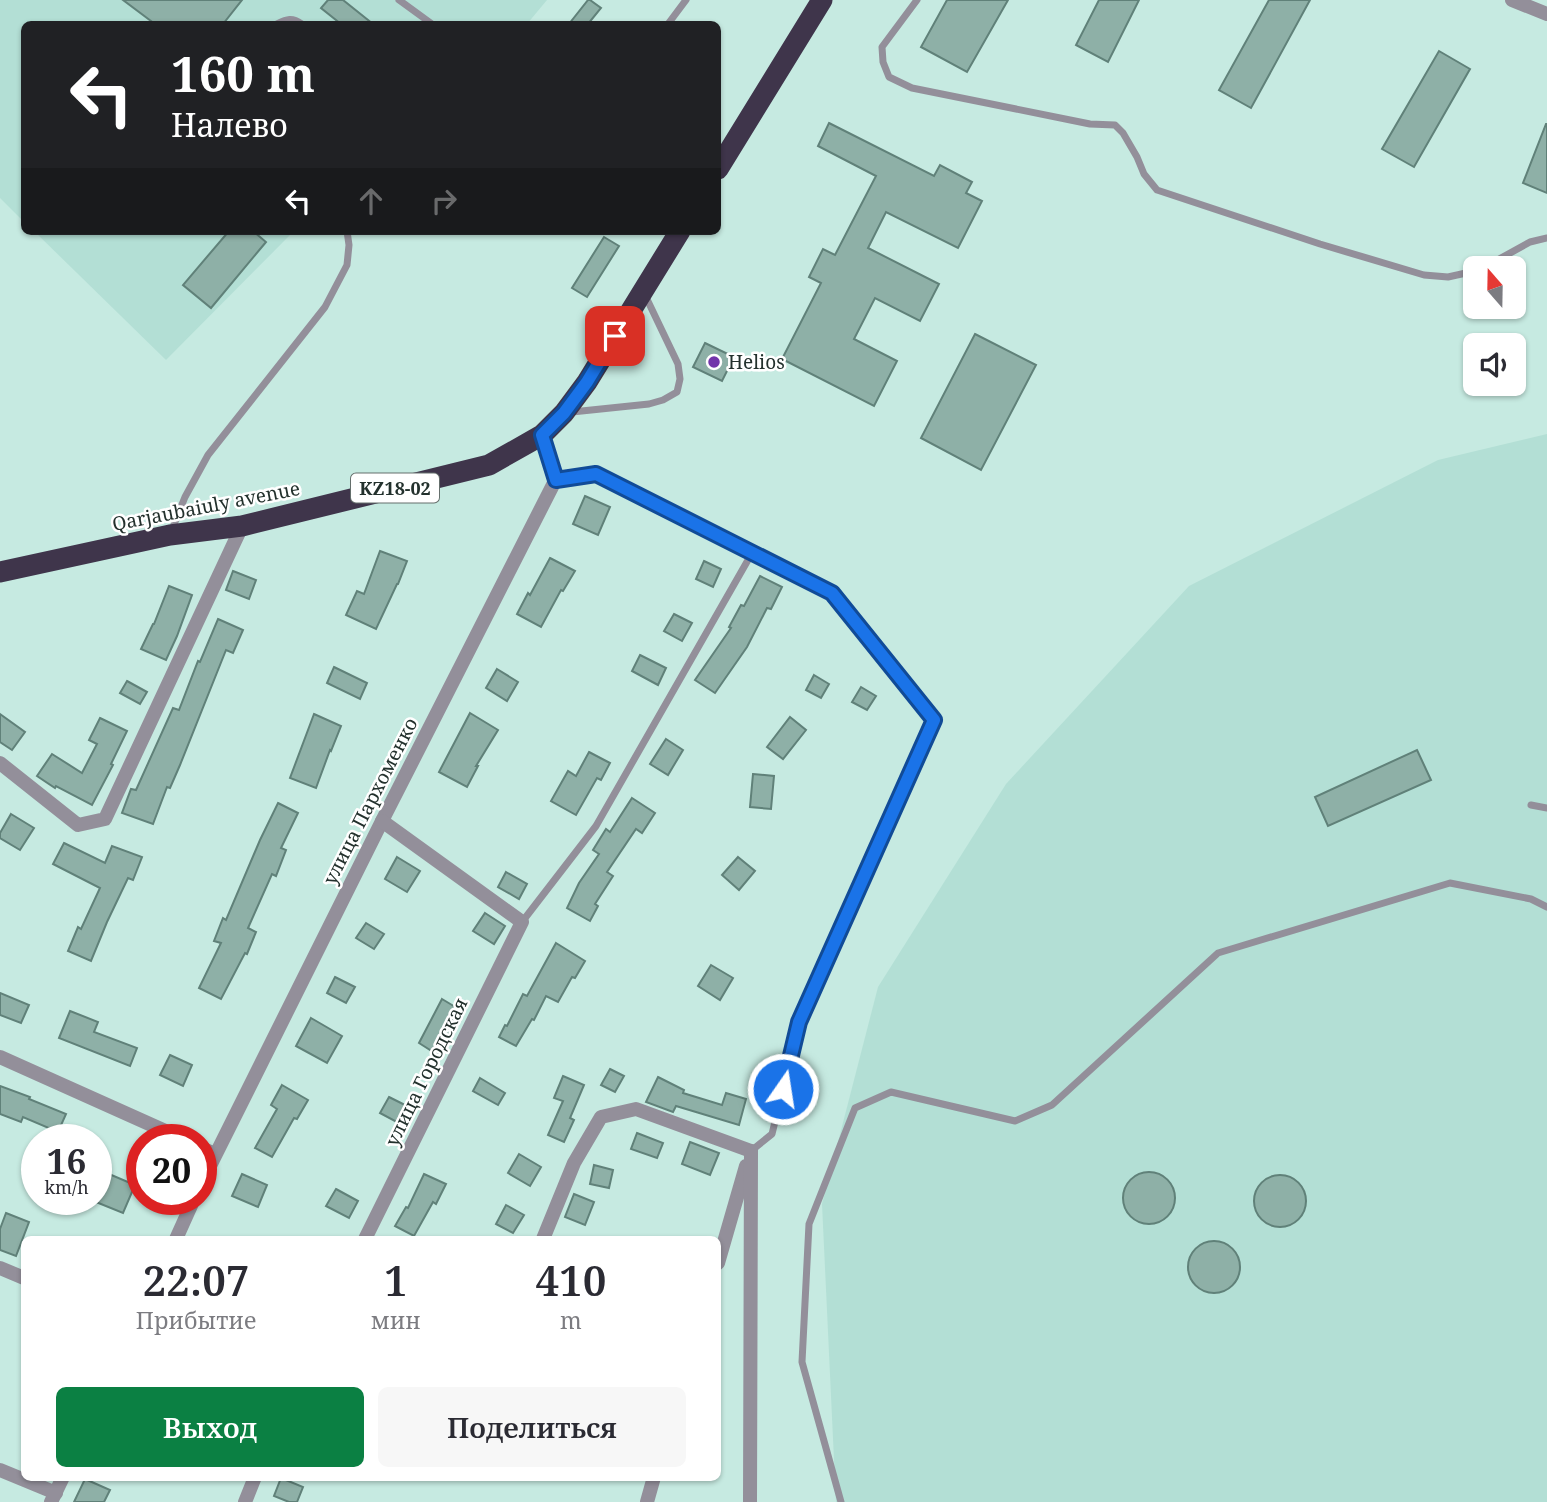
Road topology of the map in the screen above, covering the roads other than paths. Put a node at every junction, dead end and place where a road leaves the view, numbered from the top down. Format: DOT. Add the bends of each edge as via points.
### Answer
graph roads {
  1 [pos="399,0"];
  2 [pos="686,0"];
  3 [pos="918,0"];
  4 [pos="1512,0"];
  5 [pos="819,2"];
  6 [pos="1543,8"];
  7 [pos="428,21"];
  8 [pos="670,21"];
  9 [pos="721,164"];
  10 [pos="348,235"];
  11 [pos="677,235"];
  12 [pos="1547,238"];
  13 [pos="1505,256"];
  14 [pos="1463,273"];
  15 [pos="643,290"];
  16 [pos="564,413"];
  17 [pos="542,435"];
  18 [pos="556,480"];
  19 [pos="242,526"];
  20 [pos="170,536"];
  21 [pos="752,553"];
  22 [pos="0,572"];
  23 [pos="0,763"];
  24 [pos="1531,805"];
  25 [pos="1547,808"];
  26 [pos="382,821"];
  27 [pos="1547,907"];
  28 [pos="522,922"];
  29 [pos="0,1057"];
  30 [pos="150,1124"];
  31 [pos="217,1150"];
  32 [pos="751,1151"];
  33 [pos="187,1215"];
  34 [pos="177,1236"];
  35 [pos="366,1236"];
  36 [pos="544,1236"];
  37 [pos="721,1253"];
  38 [pos="0,1268"];
  39 [pos="21,1277"];
  40 [pos="0,1471"];
  41 [pos="61,1481"];
  42 [pos="253,1481"];
  43 [pos="653,1481"];
  44 [pos="54,1497"];
  45 [pos="245,1502"];
  46 [pos="647,1502"];
  47 [pos="750,1502"];
  48 [pos="841,1502"];
  1 -- 7 [label="lane"];
  2 -- 8 [label="lane"];
  3 -- 14 [label="lane" via="882,47 890,77 912,88 1115,125 1157,190 1424,275"];
  4 -- 6 [label="street"];
  5 -- 9 [label="highway"];
  10 -- 20 [label="lane" via="347,264 325,307 208,455"];
  11 -- 15 [label="highway, Qarjaubaiuly avenue / KZ18-02"];
  12 -- 13 [label="lane"];
  15 -- 16 [label="highway, Qarjaubaiuly avenue / KZ18-02"];
  15 -- 16 [label="lane" via="678,364 677,392 649,404"];
  16 -- 17 [label="highway, Qarjaubaiuly avenue / KZ18-02"];
  17 -- 18 [label="street"];
  17 -- 19 [label="highway, Qarjaubaiuly avenue / KZ18-02" via="489,464"];
  18 -- 21 [label="lane" via="596,474"];
  18 -- 26 [label="street, улица Пархоменко"];
  19 -- 20 [label="highway, Qarjaubaiuly avenue / KZ18-02"];
  19 -- 23 [label="street" via="106,819 78,825"];
  20 -- 22 [label="highway, Qarjaubaiuly avenue / KZ18-02"];
  21 -- 28 [label="lane" via="596,826"];
  21 -- 32 [label="lane" via="832,593 934,720 799,1022 772,1134"];
  24 -- 25 [label="lane"];
  26 -- 28 [label="street"];
  26 -- 31 [label="street, улица Пархоменко"];
  27 -- 48 [label="lane" via="1531,899 1450,883 1218,953 1052,1105 1015,1121 891,1092 855,1108 809,1224 802,1362"];
  28 -- 35 [label="street, улица Городская"];
  29 -- 30 [label="street"];
  32 -- 36 [label="street" via="636,1109 601,1117 574,1163"];
  32 -- 37 [label="street"];
  32 -- 47 [label="street"];
  33 -- 34 [label="street"];
  38 -- 39 [label="street"];
  40 -- 44 [label="street"];
  41 -- 44 [label="street"];
  42 -- 45 [label="street"];
  43 -- 46 [label="street"];
}
